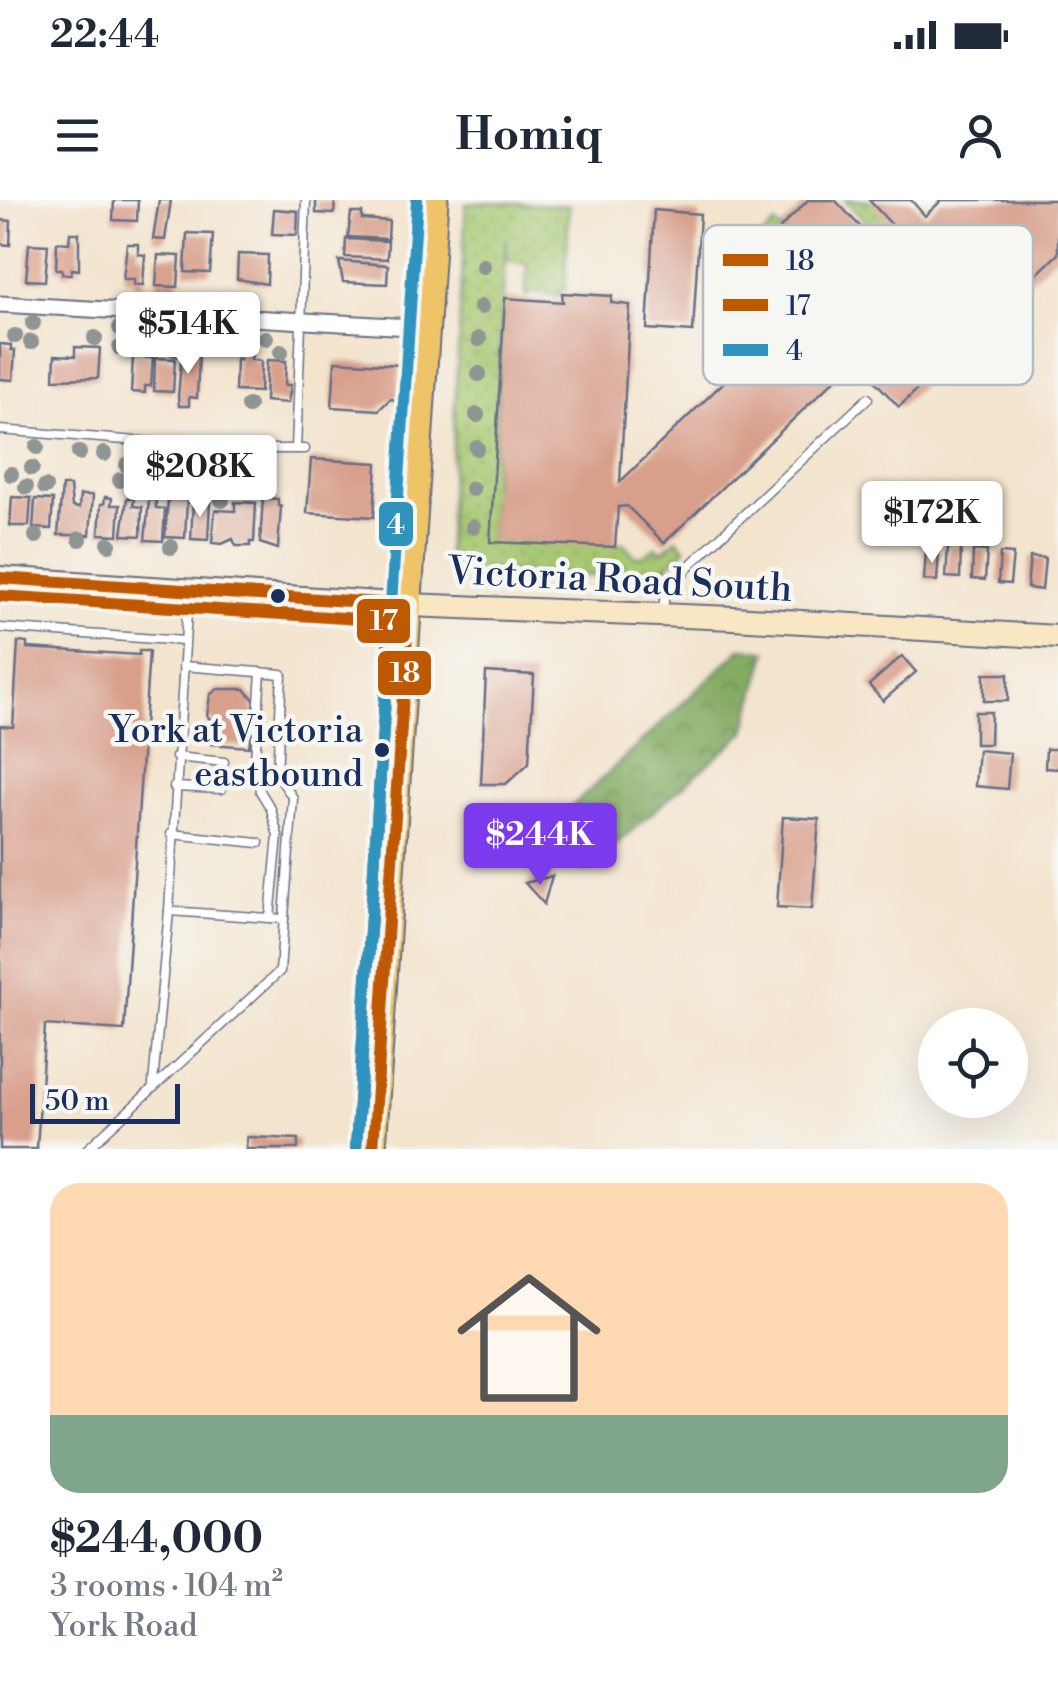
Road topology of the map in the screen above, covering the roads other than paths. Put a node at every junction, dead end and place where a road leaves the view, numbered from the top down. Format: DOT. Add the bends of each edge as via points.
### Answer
graph roads {
  1 [pos="306,200"];
  2 [pos="435,200"];
  3 [pos="0,304"];
  4 [pos="304,321"];
  5 [pos="429,328"];
  6 [pos="868,398"];
  7 [pos="0,430"];
  8 [pos="0,578"];
  9 [pos="188,590"];
  10 [pos="409,605"];
  11 [pos="662,616"];
  12 [pos="0,628"];
  13 [pos="1058,637"];
  14 [pos="184,641"];
  15 [pos="183,666"];
  16 [pos="262,672"];
  17 [pos="176,757"];
  18 [pos="224,762"];
  19 [pos="174,787"];
  20 [pos="222,789"];
  21 [pos="171,834"];
  22 [pos="260,844"];
  23 [pos="169,911"];
  24 [pos="270,918"];
  25 [pos="284,919"];
  26 [pos="153,1086"];
  27 [pos="87,1149"];
  28 [pos="372,1149"];
  1 -- 4 [label="lane"];
  2 -- 5 [label="main road"];
  3 -- 4 [label="street"];
  4 -- 5 [label="street"];
  4 -- 7 [label="lane" via="301,449"];
  5 -- 10 [label="main road"];
  6 -- 11 [label="lane" via="690,564 665,596"];
  8 -- 9 [label="main road, Victoria Road South"];
  9 -- 10 [label="main road, Victoria Road South"];
  9 -- 14 [label="lane"];
  10 -- 11 [label="main road, Victoria Road South"];
  10 -- 28 [label="main road"];
  11 -- 13 [label="main road, Victoria Road South"];
  12 -- 14 [label="lane"];
  14 -- 15 [label="lane"];
  15 -- 16 [label="lane"];
  15 -- 17 [label="lane"];
  16 -- 24 [label="lane" via="255,760 278,836"];
  16 -- 25 [label="lane" via="282,674 277,774 293,798"];
  17 -- 18 [label="lane"];
  17 -- 19 [label="lane"];
  19 -- 20 [label="lane"];
  19 -- 21 [label="lane"];
  21 -- 22 [label="lane"];
  21 -- 23 [label="lane"];
  23 -- 24 [label="lane"];
  23 -- 26 [label="lane"];
  24 -- 25 [label="lane"];
  25 -- 26 [label="lane" via="280,971"];
  26 -- 27 [label="lane"];
}
